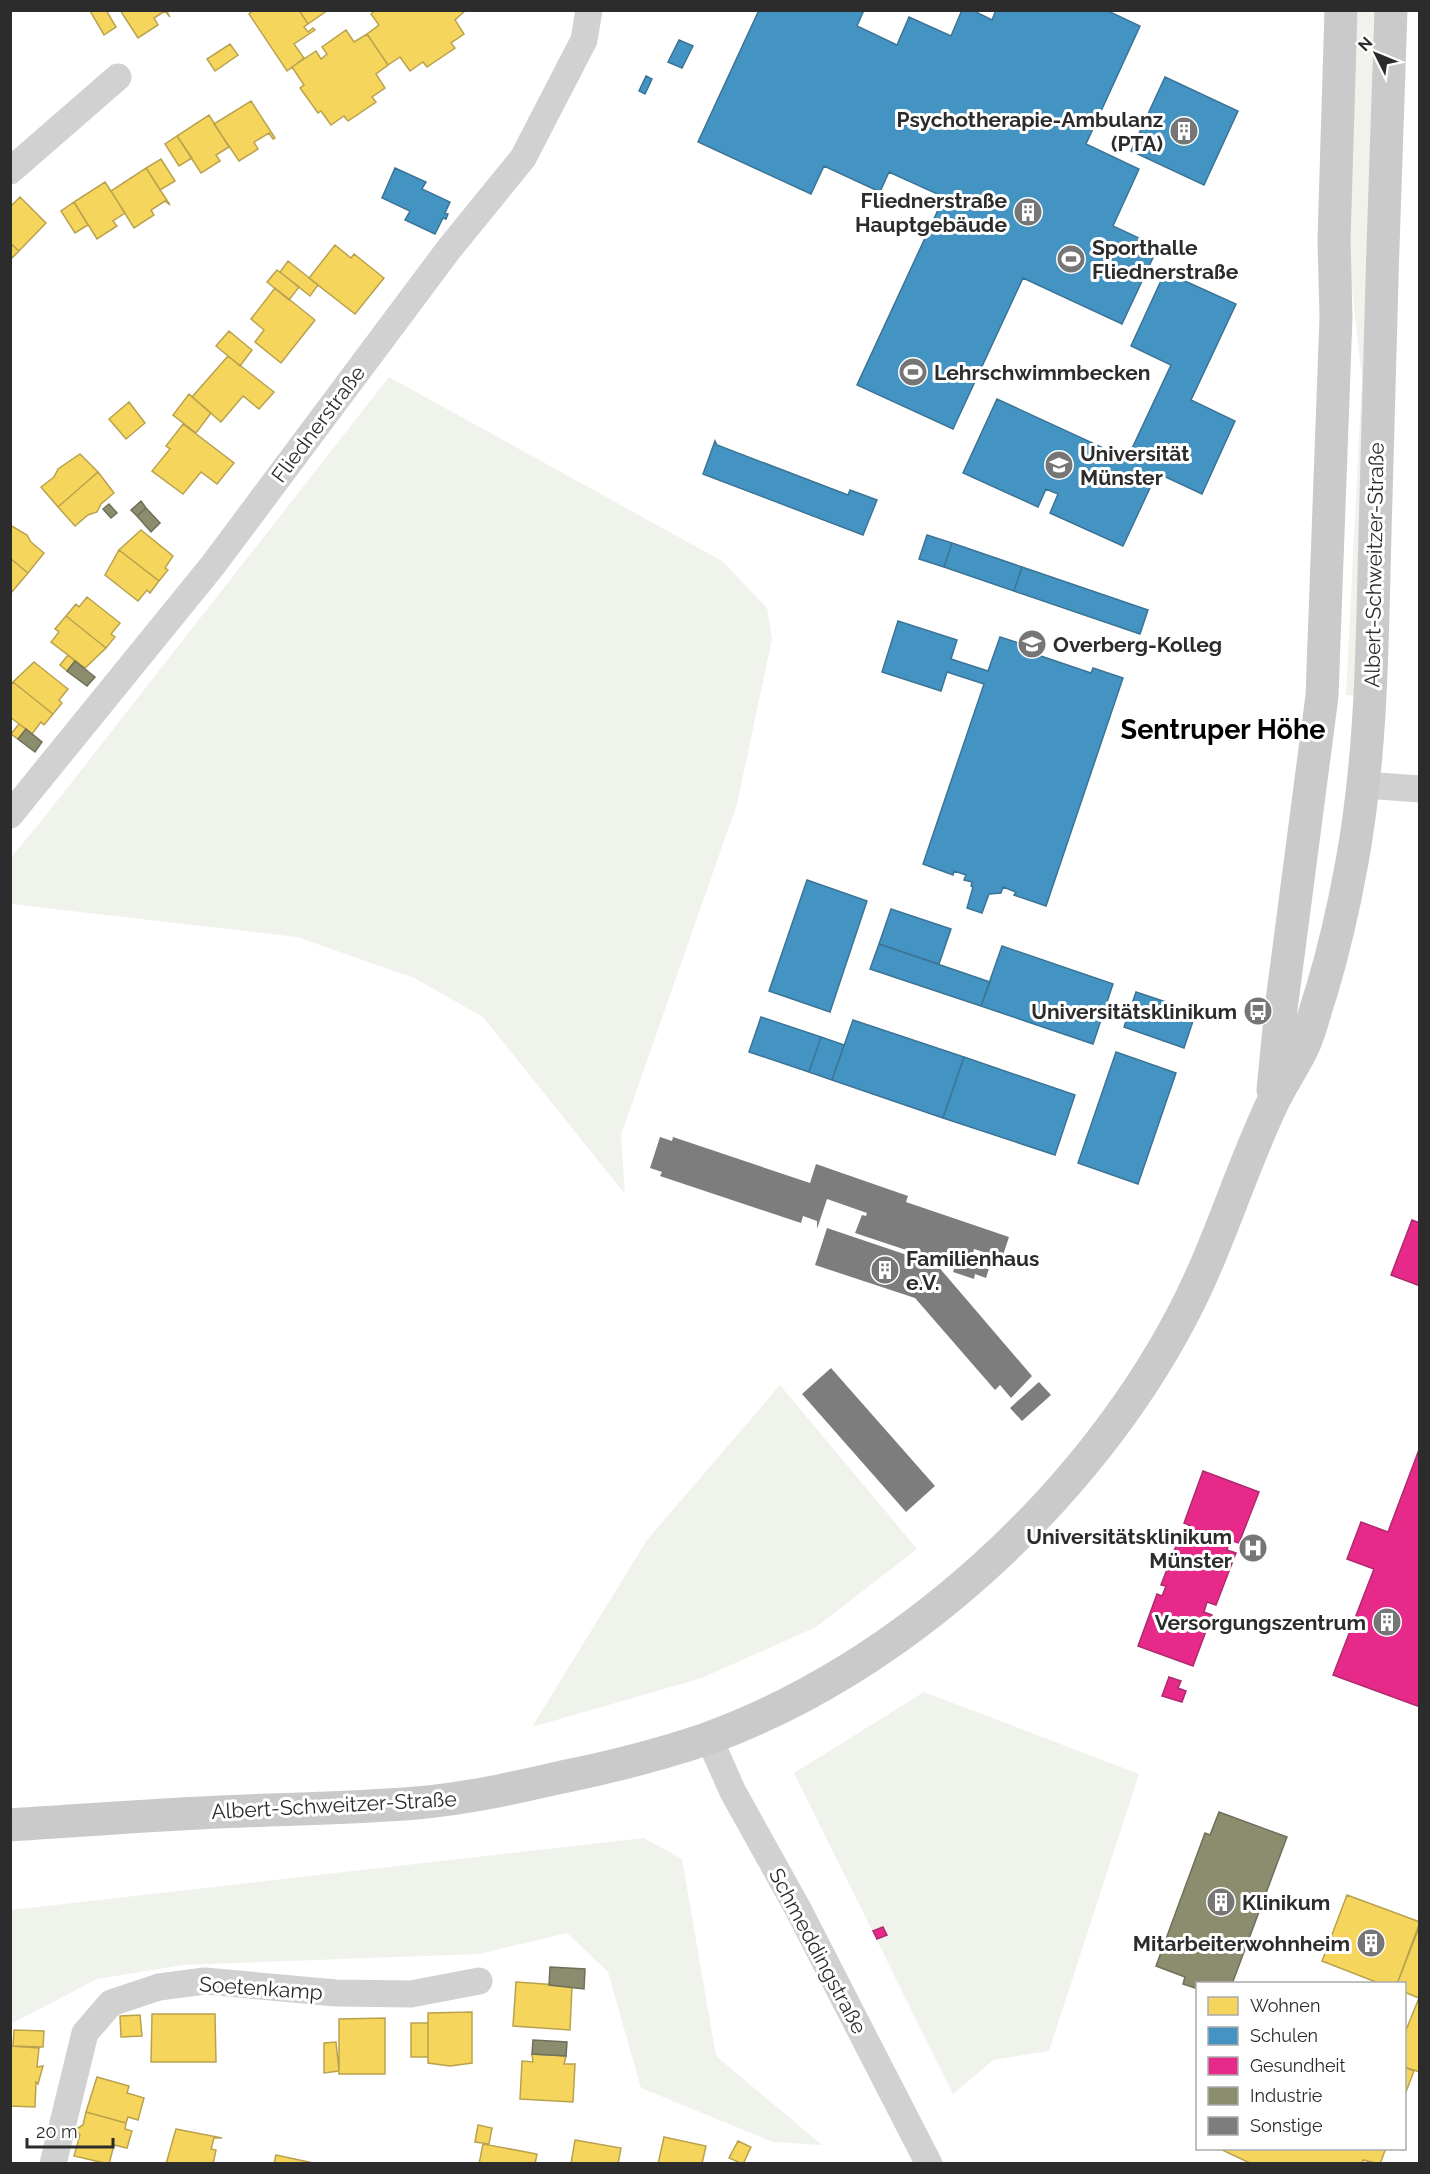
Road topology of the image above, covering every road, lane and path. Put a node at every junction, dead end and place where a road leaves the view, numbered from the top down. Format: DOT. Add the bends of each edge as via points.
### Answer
graph roads {
  1 [pos="589,10"];
  2 [pos="1341,10"];
  3 [pos="1391,10"];
  4 [pos="118,77"];
  5 [pos="10,171"];
  6 [pos="1312,780"];
  7 [pos="1364,785"];
  8 [pos="1419,789"];
  9 [pos="10,815"];
  10 [pos="1272,1104"];
  11 [pos="709,1738"];
  12 [pos="10,1825"];
  13 [pos="479,1981"];
  14 [pos="53,2163"];
  15 [pos="929,2163"];
  1 -- 9 [label="street, Fliednerstraße" via="584,40 523,158 449,249 213,565"];
  2 -- 6 [label="street, Albert-Schweitzer-Straße" via="1334,240 1336,317 1323,672"];
  3 -- 7 [label="street, Albert-Schweitzer-Straße" via="1372,703"];
  4 -- 5 [label="street"];
  6 -- 7 [label="street"];
  6 -- 10 [label="street, Albert-Schweitzer-Straße"];
  7 -- 8 [label="street"];
  7 -- 10 [label="street, Albert-Schweitzer-Straße" via="1352,863 1326,977 1305,1043"];
  10 -- 11 [label="street, Albert-Schweitzer-Straße" via="1232,1205 1163,1351 1095,1446 1047,1503 953,1595 891,1642 781,1706"];
  11 -- 12 [label="street, Albert-Schweitzer-Straße" via="588,1772 458,1799"];
  11 -- 15 [label="street, Schmeddingstraße" via="733,1792"];
  13 -- 14 [label="street, Soetenkamp" via="411,1994 336,1993 205,1981 159,1987 111,2003 85,2033"];
}
